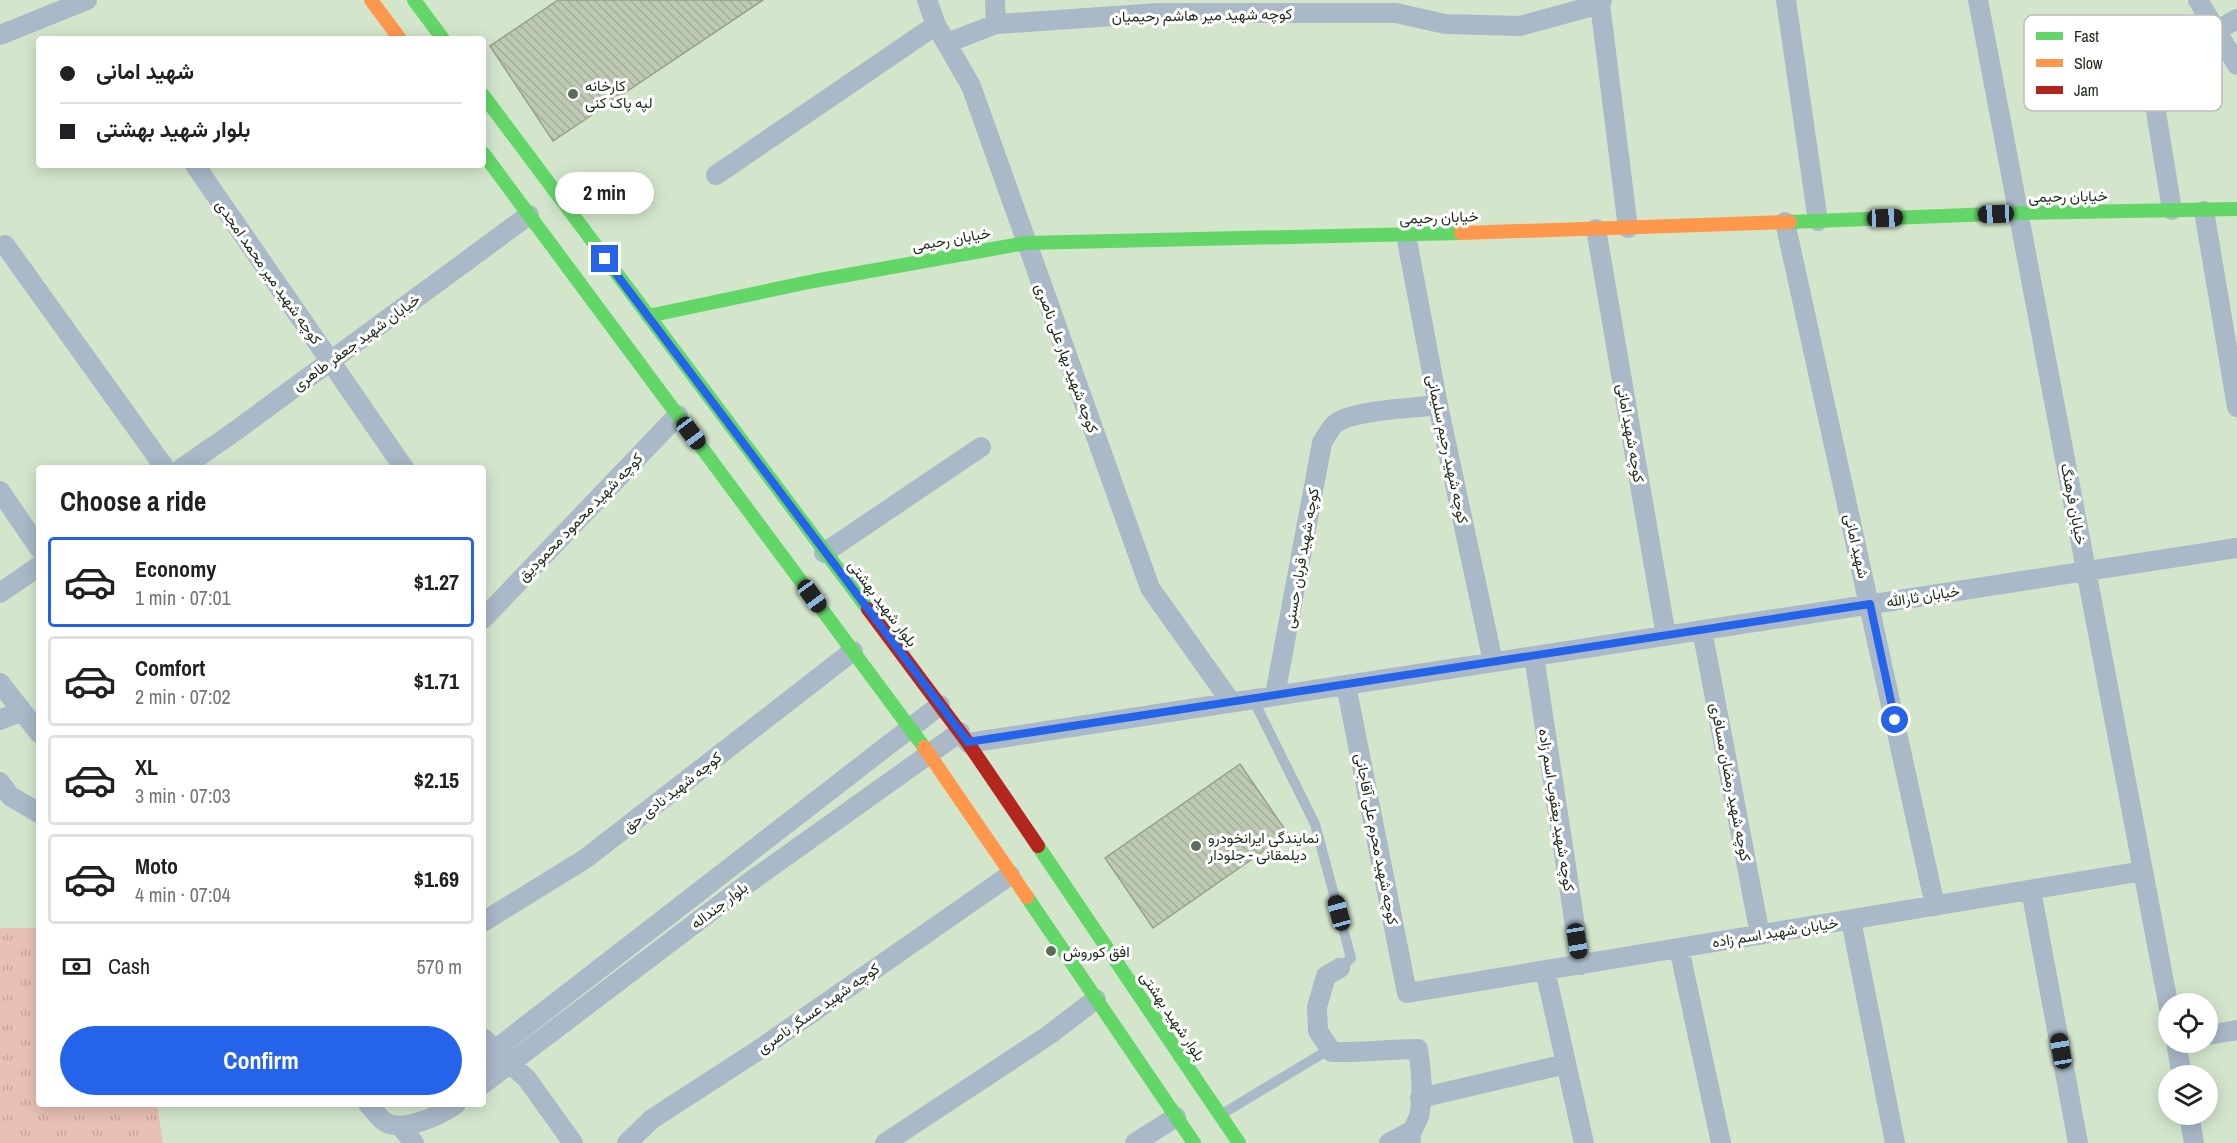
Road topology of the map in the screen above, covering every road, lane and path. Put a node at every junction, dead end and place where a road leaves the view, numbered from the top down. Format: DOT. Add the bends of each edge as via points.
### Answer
graph roads {
  1 [pos="87,0"];
  2 [pos="371,0"];
  3 [pos="414,0"];
  4 [pos="927,0"];
  5 [pos="995,0"];
  6 [pos="1786,0"];
  7 [pos="1978,0"];
  8 [pos="2198,0"];
  9 [pos="1601,2"];
  10 [pos="1159,6"];
  11 [pos="1396,6"];
  12 [pos="2207,15"];
  13 [pos="2237,19"];
  14 [pos="996,24"];
  15 [pos="936,25"];
  16 [pos="2222,29"];
  17 [pos="0,35"];
  18 [pos="398,36"];
  19 [pos="441,36"];
  20 [pos="2222,40"];
  21 [pos="947,43"];
  22 [pos="2237,65"];
  23 [pos="486,99"];
  24 [pos="2156,111"];
  25 [pos="486,157"];
  26 [pos="197,168"];
  27 [pos="716,175"];
  28 [pos="2237,209"];
  29 [pos="2172,210"];
  30 [pos="2205,211"];
  31 [pos="2018,213"];
  32 [pos="529,215"];
  33 [pos="1818,221"];
  34 [pos="1785,222"];
  35 [pos="1628,228"];
  36 [pos="1596,230"];
  37 [pos="1406,235"];
  38 [pos="1026,243"];
  39 [pos="5,245"];
  40 [pos="648,316"];
  41 [pos="331,361"];
  42 [pos="1438,405"];
  43 [pos="2237,407"];
  44 [pos="678,415"];
  45 [pos="981,447"];
  46 [pos="163,465"];
  47 [pos="186,465"];
  48 [pos="402,465"];
  49 [pos="0,491"];
  50 [pos="36,544"];
  51 [pos="2237,548"];
  52 [pos="824,553"];
  53 [pos="2086,571"];
  54 [pos="36,574"];
  55 [pos="0,593"];
  56 [pos="1870,604"];
  57 [pos="486,616"];
  58 [pos="1702,630"];
  59 [pos="1666,636"];
  60 [pos="853,651"];
  61 [pos="1534,656"];
  62 [pos="1493,662"];
  63 [pos="0,683"];
  64 [pos="1346,685"];
  65 [pos="1275,696"];
  66 [pos="1253,699"];
  67 [pos="1231,702"];
  68 [pos="940,705"];
  69 [pos="21,711"];
  70 [pos="0,720"];
  71 [pos="910,728"];
  72 [pos="36,729"];
  73 [pos="964,737"];
  74 [pos="929,753"];
  75 [pos="0,782"];
  76 [pos="36,811"];
  77 [pos="2143,871"];
  78 [pos="1010,875"];
  79 [pos="2031,890"];
  80 [pos="1935,906"];
  81 [pos="670,913"];
  82 [pos="486,920"];
  83 [pos="1851,920"];
  84 [pos="681,934"];
  85 [pos="1760,935"];
  86 [pos="1679,948"];
  87 [pos="1581,964"];
  88 [pos="1340,968"];
  89 [pos="1545,970"];
  90 [pos="1407,993"];
  91 [pos="2166,993"];
  92 [pos="1096,999"];
  93 [pos="2237,1030"];
  94 [pos="2218,1033"];
  95 [pos="487,1048"];
  96 [pos="1330,1049"];
  97 [pos="510,1064"];
  98 [pos="1566,1064"];
  99 [pos="486,1082"];
  100 [pos="1420,1098"];
  101 [pos="371,1107"];
  102 [pos="452,1107"];
  103 [pos="1220,1115"];
  104 [pos="416,1117"];
  105 [pos="1176,1117"];
  106 [pos="2191,1125"];
  107 [pos="1412,1136"];
  108 [pos="414,1143"];
  109 [pos="573,1143"];
  110 [pos="627,1143"];
  111 [pos="885,1143"];
  112 [pos="1136,1143"];
  113 [pos="1194,1143"];
  114 [pos="1239,1143"];
  115 [pos="1389,1143"];
  116 [pos="1584,1143"];
  117 [pos="1721,1143"];
  118 [pos="1895,1143"];
  119 [pos="2078,1143"];
  120 [pos="2194,1143"];
  1 -- 17 [label="street"];
  2 -- 18 [label="main road"];
  3 -- 19 [label="main road"];
  4 -- 15 [label="street, کوچه شهید بهار علی ناصری"];
  5 -- 14 [label="street"];
  6 -- 33 [label="street"];
  7 -- 31 [label="street, خیابان فرهنگ"];
  8 -- 12 [label="street"];
  9 -- 11 [label="street, کوچه شهید میر هاشم رحیمیان" via="1520,26 1444,24"];
  9 -- 35 [label="street"];
  10 -- 11 [label="street, کوچه شهید میر هاشم رحیمیان"];
  10 -- 14 [label="street, کوچه شهید میر هاشم رحیمیان"];
  13 -- 16 [label="street"];
  14 -- 21 [label="street, کوچه شهید میر هاشم رحیمیان"];
  15 -- 21 [label="street, کوچه شهید بهار علی ناصری"];
  15 -- 27 [label="street"];
  20 -- 22 [label="street"];
  21 -- 38 [label="street, کوچه شهید بهار علی ناصری" via="971,86"];
  23 -- 40 [label="main road, بلوار شهید بهشتی"];
  24 -- 29 [label="street"];
  25 -- 32 [label="main road"];
  26 -- 41 [label="street, کوچه شهید میر محمد امجدی"];
  28 -- 30 [label="main road, خیابان رحیمی"];
  29 -- 30 [label="main road, خیابان رحیمی"];
  29 -- 31 [label="main road, خیابان رحیمی"];
  30 -- 43 [label="street"];
  31 -- 33 [label="main road, خیابان رحیمی"];
  31 -- 53 [label="street, خیابان فرهنگ"];
  32 -- 41 [label="street, خیابان شهید جعفر طاهری"];
  32 -- 44 [label="main road"];
  33 -- 34 [label="main road, خیابان رحیمی"];
  34 -- 35 [label="main road, خیابان رحیمی"];
  34 -- 56 [label="street, شهید امانی"];
  35 -- 36 [label="main road, خیابان رحیمی"];
  36 -- 37 [label="main road, خیابان رحیمی"];
  36 -- 59 [label="street, کوچه شهید امانی"];
  37 -- 38 [label="main road, خیابان رحیمی"];
  37 -- 42 [label="street, کوچه شهید رحیم سلیمانی"];
  38 -- 40 [label="main road, خیابان رحیمی"];
  38 -- 67 [label="street, کوچه شهید بهار علی ناصری" via="1149,588"];
  39 -- 46 [label="street"];
  40 -- 52 [label="main road, بلوار شهید بهشتی"];
  41 -- 47 [label="street, خیابان شهید جعفر طاهری"];
  41 -- 48 [label="street, کوچه شهید میر محمد امجدی"];
  42 -- 62 [label="street, کوچه شهید رحیم سلیمانی"];
  42 -- 65 [label="street, کوچه شهید قربان حسنی" via="1377,411 1335,423 1322,443"];
  44 -- 57 [label="street, کوچه شهید محمود محمودیق"];
  44 -- 60 [label="main road"];
  45 -- 52 [label="street"];
  49 -- 50 [label="street"];
  51 -- 53 [label="street, خیابان ثارالله"];
  52 -- 68 [label="main road, بلوار شهید بهشتی"];
  53 -- 56 [label="street, خیابان ثارالله"];
  53 -- 77 [label="street, خیابان فرهنگ"];
  54 -- 55 [label="street"];
  56 -- 58 [label="street, خیابان ثارالله"];
  56 -- 80 [label="street, شهید امانی"];
  58 -- 59 [label="street, خیابان ثارالله"];
  58 -- 85 [label="street, کوچه شهید رمضان مسافری"];
  59 -- 61 [label="street, خیابان ثارالله"];
  60 -- 71 [label="main road"];
  60 -- 82 [label="street, کوچه شهید نادی حق" via="585,859"];
  61 -- 62 [label="street, خیابان ثارالله"];
  61 -- 87 [label="street, کوچه شهید یعقوب اسم زاده"];
  62 -- 64 [label="street, خیابان ثارالله"];
  63 -- 69 [label="street"];
  64 -- 65 [label="street, خیابان ثارالله"];
  64 -- 90 [label="street, کوچه شهید محرم علی آقاجانی"];
  65 -- 66 [label="street, خیابان ثارالله"];
  66 -- 67 [label="street, خیابان ثارالله"];
  66 -- 88 [label="lane" via="1315,824 1351,958"];
  67 -- 73 [label="street, خیابان ثارالله"];
  68 -- 71 [label="street, بلوار جنداله"];
  68 -- 73 [label="main road, بلوار شهید بهشتی"];
  69 -- 70 [label="street"];
  69 -- 72 [label="street"];
  71 -- 74 [label="main road"];
  71 -- 81 [label="street, بلوار جنداله"];
  73 -- 74 [label="street, بلوار جنداله"];
  73 -- 103 [label="main road, بلوار شهید بهشتی"];
  74 -- 78 [label="main road"];
  74 -- 84 [label="street, بلوار جنداله"];
  75 -- 76 [label="street" via="10,796"];
  77 -- 79 [label="street, خیابان شهید اسم زاده"];
  77 -- 91 [label="street, خیابان فرهنگ"];
  78 -- 92 [label="main road"];
  78 -- 110 [label="street, کوچه شهید عسگر ناصری" via="652,1119"];
  79 -- 80 [label="street, خیابان شهید اسم زاده"];
  79 -- 119 [label="street"];
  80 -- 83 [label="street, خیابان شهید اسم زاده"];
  81 -- 84 [label="street"];
  81 -- 95 [label="street, بلوار جنداله"];
  83 -- 85 [label="street, خیابان شهید اسم زاده"];
  83 -- 118 [label="street"];
  84 -- 97 [label="street, بلوار جنداله"];
  85 -- 86 [label="street, خیابان شهید اسم زاده"];
  86 -- 87 [label="street, خیابان شهید اسم زاده"];
  86 -- 117 [label="street"];
  87 -- 89 [label="street, خیابان شهید اسم زاده"];
  88 -- 96 [label="street" via="1326,976 1317,1007 1318,1031"];
  89 -- 90 [label="street, خیابان شهید اسم زاده"];
  89 -- 98 [label="street"];
  92 -- 105 [label="main road"];
  92 -- 111 [label="street"];
  93 -- 94 [label="street"];
  95 -- 97 [label="street"];
  96 -- 100 [label="street" via="1359,1053 1418,1049"];
  96 -- 103 [label="lane"];
  97 -- 99 [label="street, بلوار جنداله"];
  97 -- 109 [label="street" via="527,1079"];
  98 -- 100 [label="street"];
  98 -- 116 [label="street"];
  100 -- 107 [label="street"];
  101 -- 104 [label="street" via="385,1122"];
  102 -- 104 [label="street" via="444,1114"];
  103 -- 114 [label="main road, بلوار شهید بهشتی"];
  104 -- 108 [label="street"];
  105 -- 112 [label="street"];
  105 -- 113 [label="main road"];
  106 -- 120 [label="street"];
  107 -- 115 [label="street"];
}
